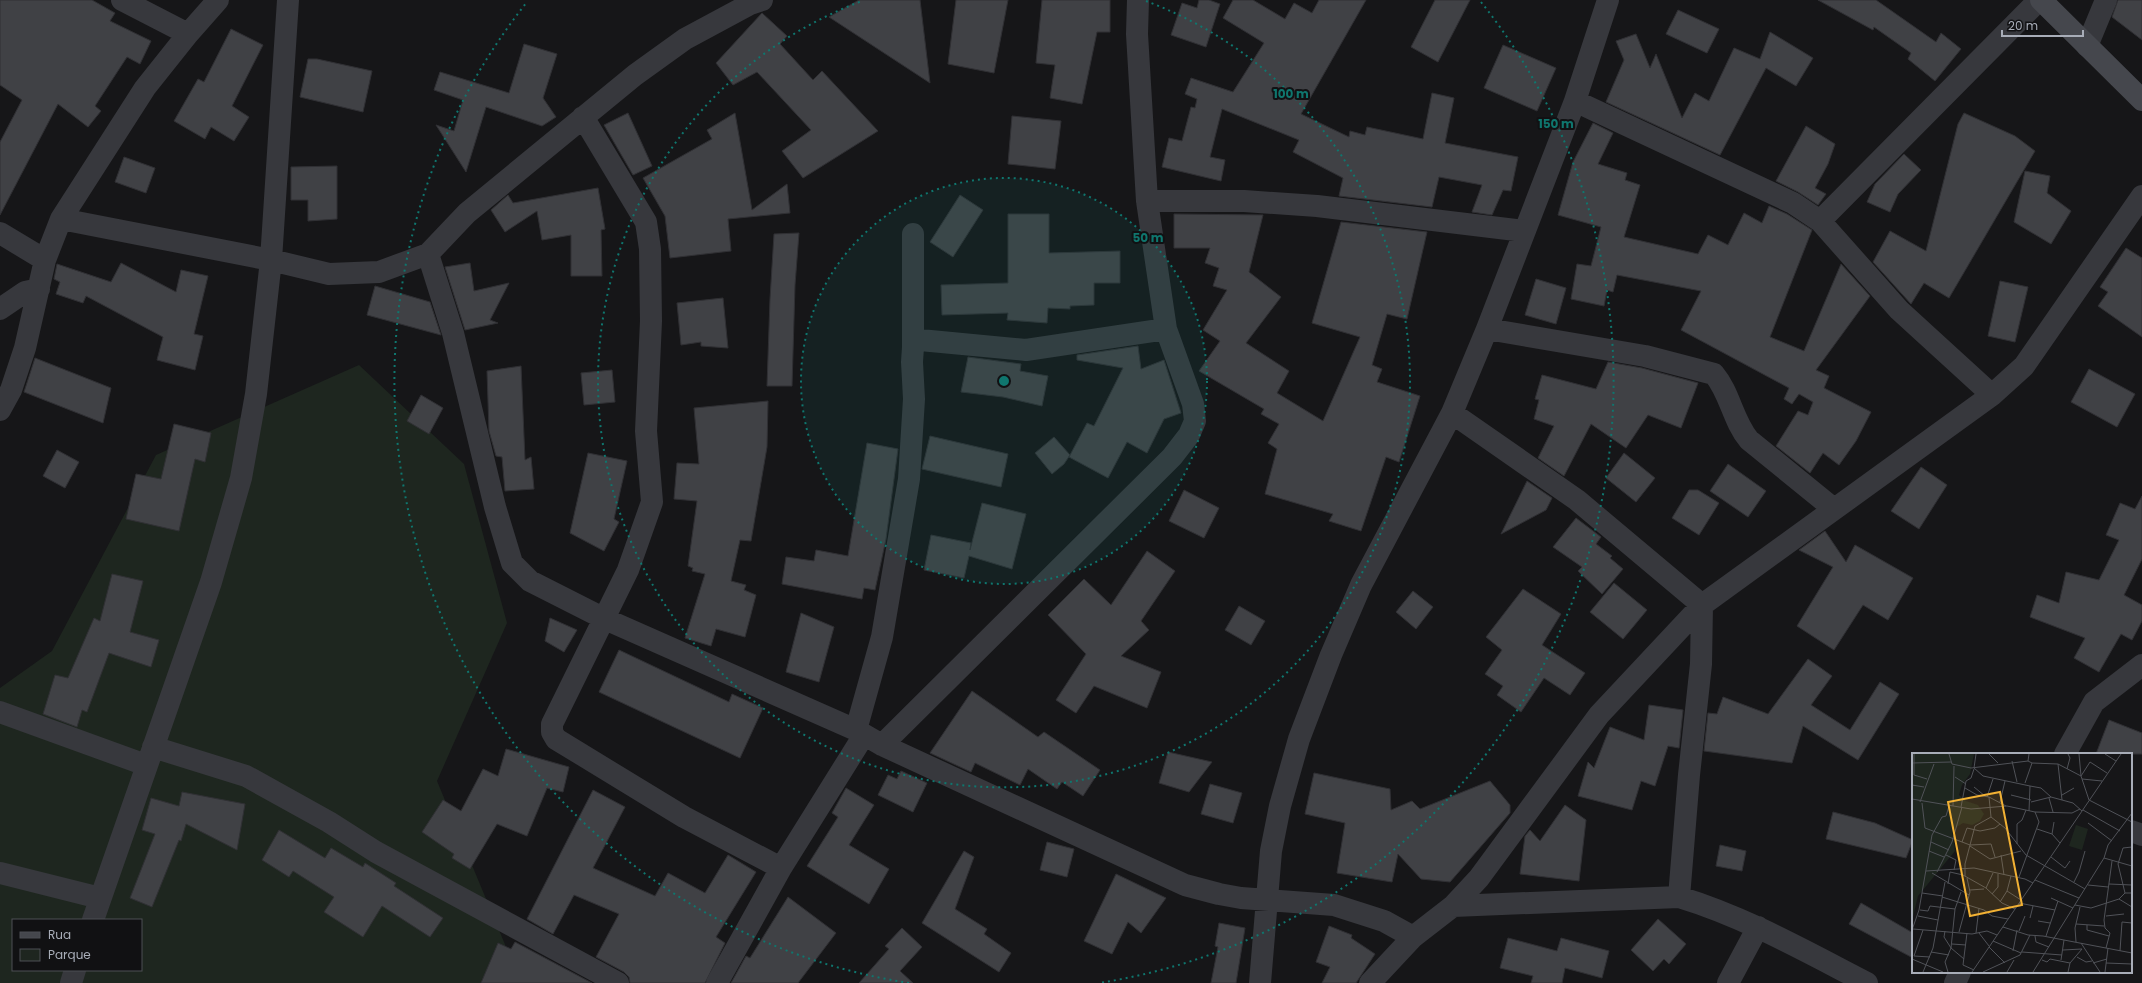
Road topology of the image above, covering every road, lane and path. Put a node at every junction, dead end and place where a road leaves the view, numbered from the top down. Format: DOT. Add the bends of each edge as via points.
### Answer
graph roads {
  1 [pos="122,0"];
  2 [pos="218,0"];
  3 [pos="288,0"];
  4 [pos="762,0"];
  5 [pos="1138,0"];
  6 [pos="1608,0"];
  7 [pos="2040,0"];
  8 [pos="2106,0"];
  9 [pos="188,34"];
  10 [pos="2087,46"];
  11 [pos="2142,100"];
  12 [pos="1575,101"];
  13 [pos="583,117"];
  14 [pos="2142,196"];
  15 [pos="1147,201"];
  16 [pos="61,219"];
  17 [pos="1820,221"];
  18 [pos="1524,231"];
  19 [pos="0,233"];
  20 [pos="914,234"];
  21 [pos="428,254"];
  22 [pos="45,260"];
  23 [pos="272,260"];
  24 [pos="39,289"];
  25 [pos="0,309"];
  26 [pos="1166,328"];
  27 [pos="1487,329"];
  28 [pos="914,347"];
  29 [pos="1992,395"];
  30 [pos="0,410"];
  31 [pos="1452,413"];
  32 [pos="1834,509"];
  33 [pos="1702,605"];
  34 [pos="605,619"];
  35 [pos="2142,664"];
  36 [pos="0,712"];
  37 [pos="867,737"];
  38 [pos="2066,753"];
  39 [pos="150,756"];
  40 [pos="2132,831"];
  41 [pos="2142,835"];
  42 [pos="781,868"];
  43 [pos="0,873"];
  44 [pos="1679,897"];
  45 [pos="100,898"];
  46 [pos="1267,901"];
  47 [pos="1453,906"];
  48 [pos="93,919"];
  49 [pos="1758,927"];
  50 [pos="1413,936"];
  51 [pos="1960,973"];
  52 [pos="618,983"];
  53 [pos="717,983"];
  54 [pos="1260,983"];
  55 [pos="1370,983"];
  56 [pos="1728,983"];
  57 [pos="1866,983"];
  58 [pos="1955,983"];
  1 -- 9 [label="street"];
  2 -- 9 [label="street"];
  3 -- 23 [label="street"];
  4 -- 13 [label="street" via="685,39"];
  5 -- 15 [label="street" via="1137,34"];
  6 -- 12 [label="street"];
  7 -- 10 [label="main road"];
  7 -- 17 [label="street"];
  8 -- 10 [label="street"];
  9 -- 16 [label="street" via="145,88"];
  10 -- 11 [label="main road"];
  12 -- 17 [label="street" via="1793,202"];
  12 -- 18 [label="street"];
  13 -- 21 [label="street" via="467,213"];
  13 -- 34 [label="street" via="646,222 650,249 651,321 646,431 652,502 628,570"];
  14 -- 29 [label="street" via="2024,366"];
  15 -- 18 [label="street" via="1244,201 1317,206"];
  15 -- 26 [label="street"];
  16 -- 22 [label="street"];
  16 -- 23 [label="street"];
  17 -- 29 [label="street" via="1899,310"];
  18 -- 27 [label="street"];
  19 -- 22 [label="street"];
  20 -- 28 [label="street"];
  21 -- 23 [label="street" via="379,272 329,274"];
  21 -- 34 [label="street" via="453,333 495,507 512,563 530,582"];
  22 -- 24 [label="street"];
  23 -- 39 [label="street" via="256,394 241,478 211,582"];
  24 -- 25 [label="street" via="25,292"];
  24 -- 30 [label="street" via="25,348"];
  26 -- 28 [label="street" via="1026,350 920,340"];
  26 -- 37 [label="street" via="1193,404 1195,421 1189,435 1172,457"];
  27 -- 31 [label="street"];
  27 -- 32 [label="street" via="1645,356 1714,374 1721,382 1742,432 1749,440"];
  28 -- 37 [label="street" via="909,479"];
  29 -- 32 [label="street"];
  31 -- 33 [label="street" via="1577,500"];
  31 -- 46 [label="street" via="1362,585 1331,655 1302,732 1280,806 1271,851"];
  32 -- 33 [label="street"];
  33 -- 44 [label="street" via="1701,664"];
  33 -- 47 [label="street" via="1599,715 1479,878"];
  34 -- 37 [label="street"];
  34 -- 42 [label="street" via="552,724 552,732 556,739 684,817"];
  35 -- 38 [label="street" via="2094,702"];
  36 -- 39 [label="street"];
  37 -- 42 [label="street"];
  37 -- 46 [label="street" via="1185,885 1219,894"];
  39 -- 45 [label="street"];
  39 -- 52 [label="street" via="246,776 329,822 383,856"];
  40 -- 41 [label="street"];
  42 -- 53 [label="street"];
  43 -- 45 [label="street"];
  44 -- 47 [label="street"];
  44 -- 49 [label="street" via="1706,905"];
  45 -- 48 [label="street"];
  46 -- 50 [label="street" via="1334,905 1384,921"];
  46 -- 54 [label="street"];
  47 -- 50 [label="street"];
  49 -- 56 [label="street"];
  49 -- 57 [label="street"];
  50 -- 55 [label="street"];
  51 -- 58 [label="street"];
}
